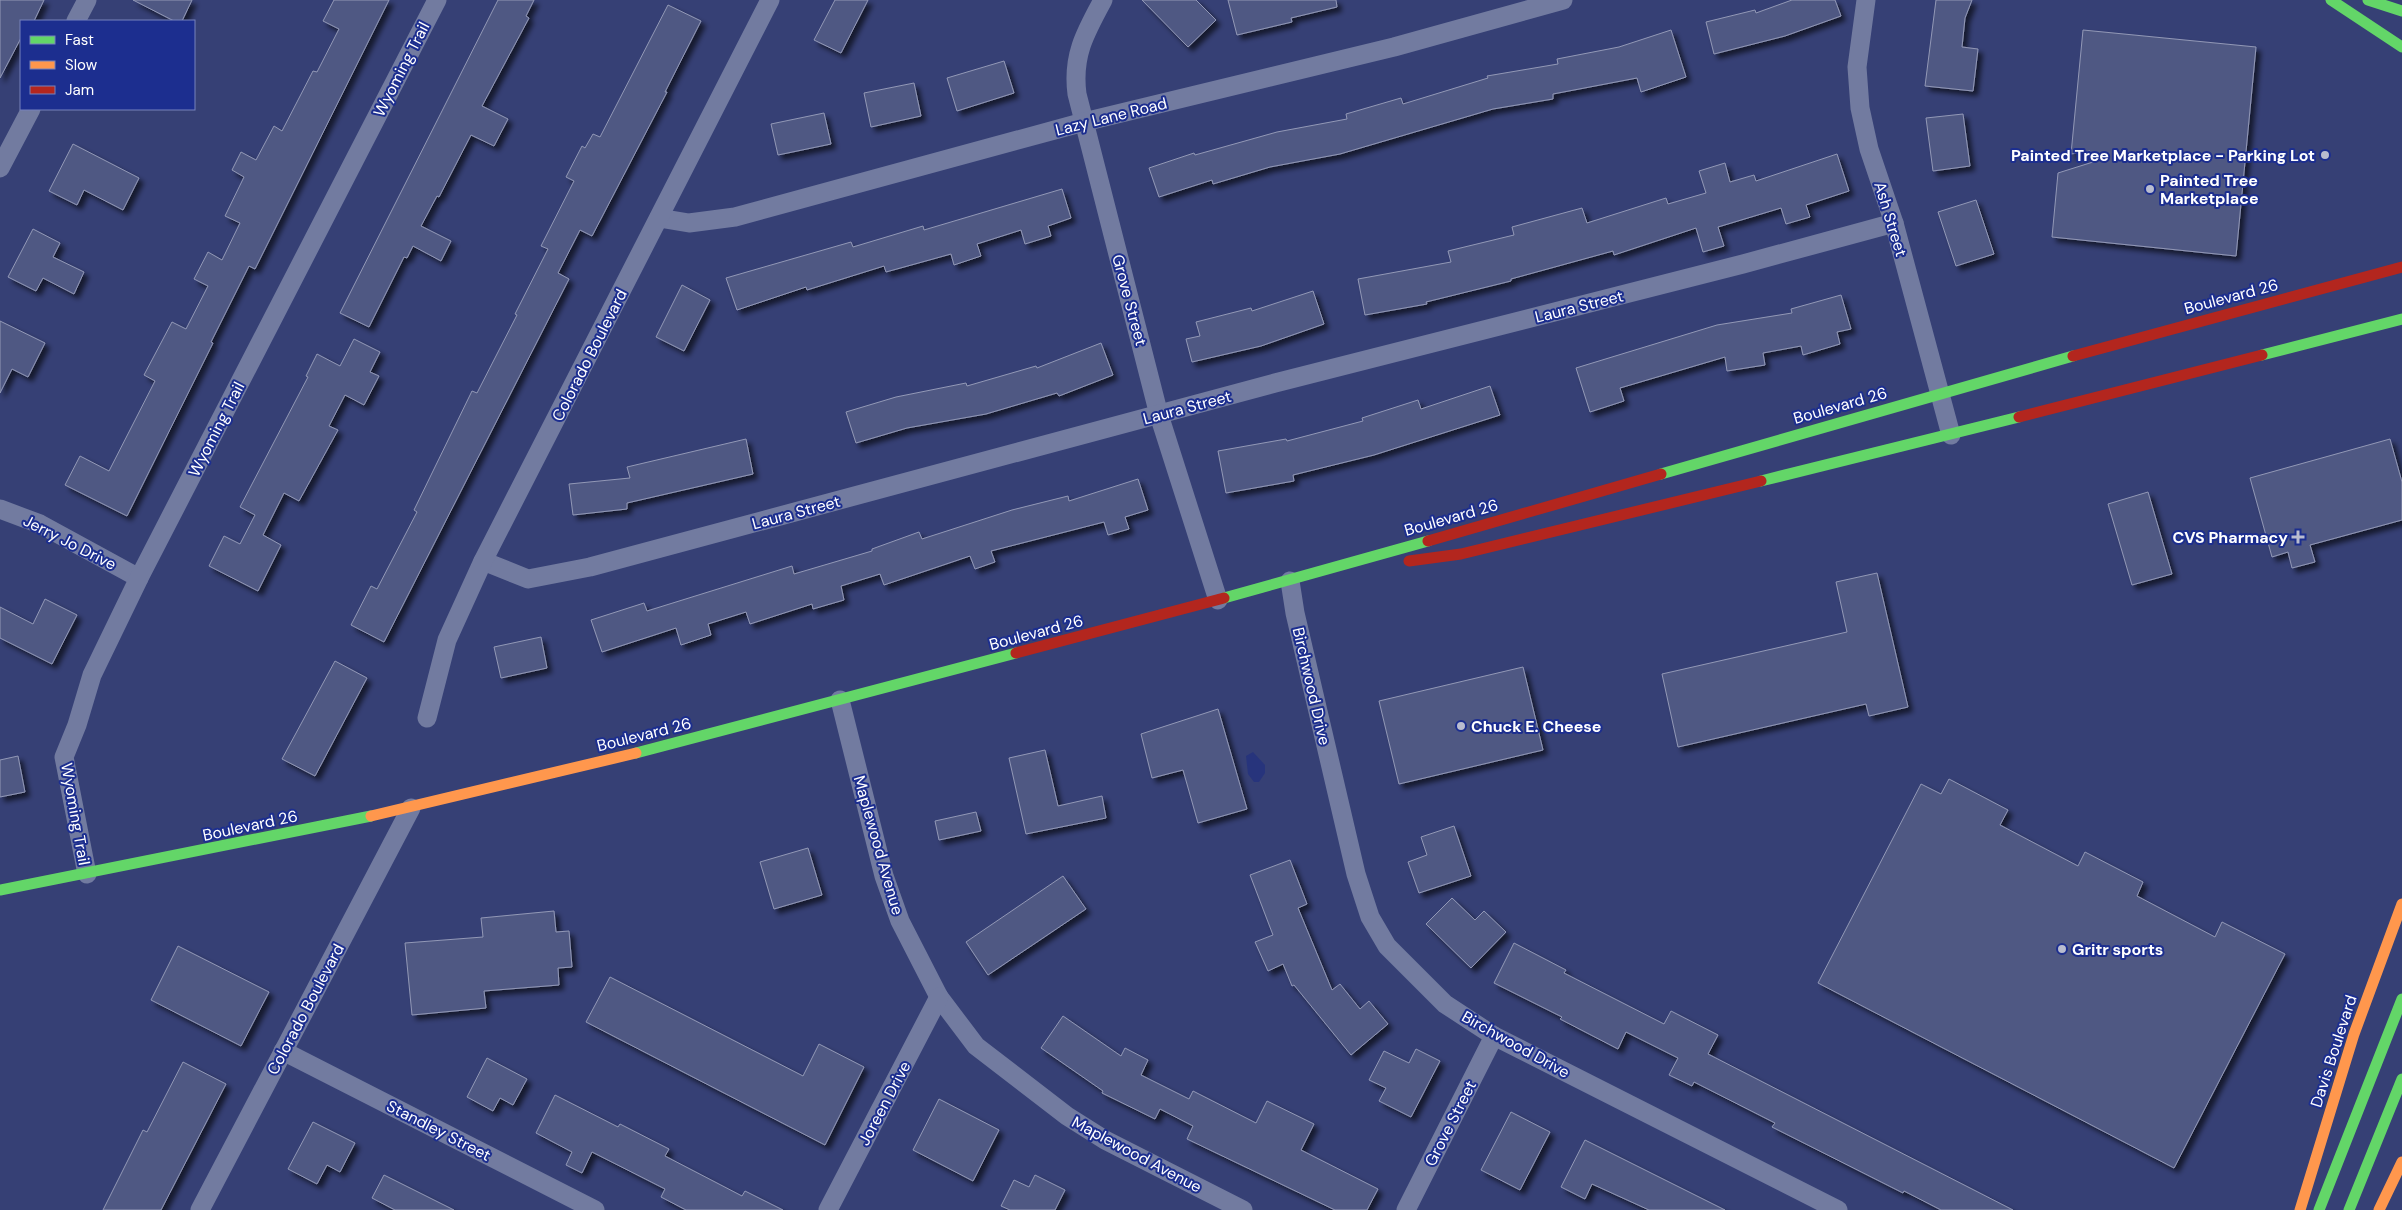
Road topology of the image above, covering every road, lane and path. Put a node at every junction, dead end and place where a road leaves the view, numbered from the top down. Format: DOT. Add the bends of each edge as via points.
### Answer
graph roads {
  1 [pos="87,0"];
  2 [pos="436,0"];
  3 [pos="770,0"];
  4 [pos="1103,0"];
  5 [pos="1563,0"];
  6 [pos="1866,0"];
  7 [pos="2331,0"];
  8 [pos="2368,0"];
  9 [pos="1537,4"];
  10 [pos="2402,11"];
  11 [pos="77,20"];
  12 [pos="2402,47"];
  13 [pos="30,110"];
  14 [pos="1084,122"];
  15 [pos="0,168"];
  16 [pos="659,218"];
  17 [pos="1894,223"];
  18 [pos="2402,267"];
  19 [pos="2402,319"];
  20 [pos="1939,393"];
  21 [pos="1159,415"];
  22 [pos="1951,435"];
  23 [pos="0,509"];
  24 [pos="483,561"];
  25 [pos="139,578"];
  26 [pos="1290,581"];
  27 [pos="1218,600"];
  28 [pos="840,700"];
  29 [pos="427,718"];
  30 [pos="411,808"];
  31 [pos="87,874"];
  32 [pos="0,890"];
  33 [pos="2402,904"];
  34 [pos="940,997"];
  35 [pos="2402,999"];
  36 [pos="1494,1036"];
  37 [pos="283,1051"];
  38 [pos="2402,1079"];
  39 [pos="2402,1162"];
  40 [pos="200,1210"];
  41 [pos="595,1210"];
  42 [pos="828,1210"];
  43 [pos="1243,1210"];
  44 [pos="1406,1210"];
  45 [pos="1838,1210"];
  46 [pos="2300,1210"];
  47 [pos="2319,1210"];
  48 [pos="2349,1210"];
  49 [pos="2379,1210"];
  1 -- 11 [label="street"];
  2 -- 25 [label="street, Wyoming Trail"];
  3 -- 16 [label="street, Colorado Boulevard"];
  4 -- 14 [label="street, Grove Street" via="1078,52 1074,72"];
  5 -- 9 [label="street, Lazy Lane Road"];
  6 -- 17 [label="street, Ash Street" via="1858,67 1860,108 1869,150"];
  7 -- 12 [label="main road"];
  8 -- 10 [label="main road"];
  9 -- 14 [label="street, Lazy Lane Road" via="1394,46"];
  13 -- 15 [label="street"];
  14 -- 16 [label="street, Lazy Lane Road" via="735,217 689,223"];
  14 -- 21 [label="street, Grove Street"];
  16 -- 24 [label="street, Colorado Boulevard"];
  17 -- 20 [label="street, Ash Street"];
  17 -- 21 [label="street, Laura Street"];
  18 -- 20 [label="main road, Boulevard 26"];
  19 -- 22 [label="main road, Boulevard 26"];
  20 -- 22 [label="street, Ash Street"];
  20 -- 26 [label="main road, Boulevard 26"];
  21 -- 24 [label="street, Laura Street" via="590,567 528,579"];
  21 -- 27 [label="street, Grove Street"];
  22 -- 26 [label="main road, Boulevard 26" via="1460,554"];
  23 -- 25 [label="street, Jerry Jo Drive" via="40,524"];
  24 -- 29 [label="street, Colorado Boulevard" via="447,640"];
  25 -- 31 [label="street, Wyoming Trail" via="92,676 64,758"];
  26 -- 27 [label="main road, Boulevard 26"];
  26 -- 36 [label="street, Birchwood Drive" via="1294,612 1356,874 1370,917 1387,946 1445,1004"];
  27 -- 28 [label="main road, Boulevard 26"];
  28 -- 30 [label="main road, Boulevard 26"];
  28 -- 34 [label="street, Maplewood Avenue" via="884,876 900,921"];
  30 -- 31 [label="main road, Boulevard 26"];
  30 -- 37 [label="street, Colorado Boulevard"];
  31 -- 32 [label="main road, Boulevard 26"];
  33 -- 46 [label="main road, Davis Boulevard" via="2354,1034"];
  34 -- 42 [label="street, Joreen Drive"];
  34 -- 43 [label="street, Maplewood Avenue" via="976,1046 1067,1116 1105,1140"];
  35 -- 47 [label="main road"];
  36 -- 44 [label="street, Grove Street"];
  36 -- 45 [label="street, Birchwood Drive"];
  37 -- 40 [label="street, Colorado Boulevard"];
  37 -- 41 [label="street, Standley Street"];
  38 -- 48 [label="main road"];
  39 -- 49 [label="main road"];
}
